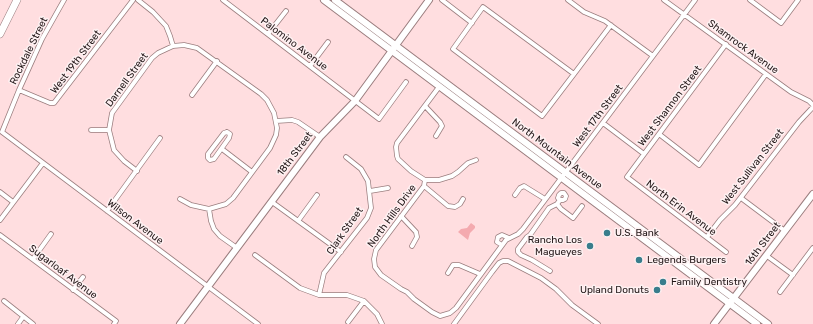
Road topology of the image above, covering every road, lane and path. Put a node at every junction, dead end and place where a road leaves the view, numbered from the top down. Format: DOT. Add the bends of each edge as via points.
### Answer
graph roads {
  1 [pos="64,0"];
  2 [pos="133,0"];
  3 [pos="138,0"];
  4 [pos="324,0"];
  5 [pos="335,0"];
  6 [pos="429,0"];
  7 [pos="442,0"];
  8 [pos="568,0"];
  9 [pos="664,0"];
  10 [pos="695,0"];
  11 [pos="750,0"];
  12 [pos="798,0"];
  13 [pos="17,1"];
  14 [pos="226,1"];
  15 [pos="286,11"];
  16 [pos="684,14"];
  17 [pos="472,23"];
  18 [pos="611,25"];
  19 [pos="0,34"];
  20 [pos="268,34"];
  21 [pos="328,42"];
  22 [pos="726,44"];
  23 [pos="173,46"];
  24 [pos="394,48"];
  25 [pos="653,56"];
  26 [pos="217,61"];
  27 [pos="310,66"];
  28 [pos="574,74"];
  29 [pos="766,74"];
  30 [pos="406,82"];
  31 [pos="439,86"];
  32 [pos="19,90"];
  33 [pos="192,95"];
  34 [pos="355,101"];
  35 [pos="425,106"];
  36 [pos="813,106"];
  37 [pos="276,121"];
  38 [pos="603,123"];
  39 [pos="91,130"];
  40 [pos="109,130"];
  41 [pos="2,132"];
  42 [pos="659,134"];
  43 [pos="436,136"];
  44 [pos="320,137"];
  45 [pos="160,138"];
  46 [pos="222,150"];
  47 [pos="644,154"];
  48 [pos="346,157"];
  49 [pos="476,160"];
  50 [pos="43,163"];
  51 [pos="137,170"];
  52 [pos="252,172"];
  53 [pos="564,175"];
  54 [pos="627,177"];
  55 [pos="425,180"];
  56 [pos="424,186"];
  57 [pos="388,188"];
  58 [pos="553,188"];
  59 [pos="370,191"];
  60 [pos="0,192"];
  61 [pos="813,194"];
  62 [pos="515,195"];
  63 [pos="317,196"];
  64 [pos="741,198"];
  65 [pos="180,199"];
  66 [pos="463,199"];
  67 [pos="545,199"];
  68 [pos="13,202"];
  69 [pos="272,202"];
  70 [pos="559,202"];
  71 [pos="582,206"];
  72 [pos="209,209"];
  73 [pos="107,211"];
  74 [pos="401,216"];
  75 [pos="0,220"];
  76 [pos="298,221"];
  77 [pos="785,231"];
  78 [pos="51,234"];
  79 [pos="0,235"];
  80 [pos="707,237"];
  81 [pos="510,238"];
  82 [pos="502,245"];
  83 [pos="412,246"];
  84 [pos="237,248"];
  85 [pos="813,248"];
  86 [pos="341,252"];
  87 [pos="726,252"];
  88 [pos="256,256"];
  89 [pos="766,256"];
  90 [pos="493,257"];
  91 [pos="33,259"];
  92 [pos="550,271"];
  93 [pos="448,273"];
  94 [pos="480,274"];
  95 [pos="793,275"];
  96 [pos="83,277"];
  97 [pos="208,287"];
  98 [pos="74,290"];
  99 [pos="780,292"];
  100 [pos="319,295"];
  101 [pos="364,301"];
  102 [pos="732,301"];
  103 [pos="4,302"];
  104 [pos="23,317"];
  105 [pos="348,322"];
  106 [pos="115,323"];
  107 [pos="18,324"];
  108 [pos="33,324"];
  109 [pos="180,324"];
  110 [pos="258,324"];
  111 [pos="382,324"];
  112 [pos="454,324"];
  113 [pos="598,324"];
  114 [pos="714,324"];
  115 [pos="757,324"];
  116 [pos="768,324"];
  1 -- 32 [label="street, Rockdale Street" via="42,39"];
  2 -- 32 [label="street, West 19th Street" via="54,103"];
  3 -- 23 [label="street" via="166,26"];
  4 -- 24 [label="main road, North Mountain Avenue"];
  5 -- 24 [label="main road, North Mountain Avenue"];
  6 -- 24 [label="main road, 18th Street"];
  7 -- 17 [label="street"];
  8 -- 18 [label="street" via="584,12"];
  9 -- 16 [label="street, Shamrock Avenue"];
  10 -- 16 [label="street, West 17th Street"];
  11 -- 12 [label="street" via="781,23"];
  13 -- 19 [label="highway"];
  14 -- 20 [label="street, Palomino Avenue"];
  15 -- 20 [label="street"];
  16 -- 22 [label="street, Shamrock Avenue"];
  16 -- 25 [label="street, West 17th Street"];
  17 -- 28 [label="street" via="483,7"];
  17 -- 28 [label="street" via="453,49 542,116"];
  18 -- 25 [label="street"];
  18 -- 28 [label="street"];
  20 -- 27 [label="street, Palomino Avenue"];
  21 -- 27 [label="street"];
  22 -- 29 [label="street, Shamrock Avenue"];
  22 -- 42 [label="street, West Shannon Street"];
  23 -- 26 [label="street" via="198,48"];
  23 -- 40 [label="street, Darnell Street" via="152,58 112,113"];
  24 -- 31 [label="main road, North Mountain Avenue"];
  24 -- 34 [label="main road, 18th Street"];
  24 -- 53 [label="main road, North Mountain Avenue"];
  25 -- 38 [label="street, West 17th Street"];
  26 -- 33 [label="street"];
  26 -- 37 [label="street" via="261,94 271,107"];
  27 -- 34 [label="street, Palomino Avenue"];
  29 -- 36 [label="street, Shamrock Avenue"];
  29 -- 42 [label="street" via="699,165"];
  30 -- 34 [label="street, Palomino Avenue" via="379,119"];
  31 -- 35 [label="street, North Hills Drive"];
  31 -- 53 [label="main road, North Mountain Avenue"];
  32 -- 41 [label="street, Rockdale Street"];
  34 -- 44 [label="main road, 18th Street"];
  35 -- 43 [label="street" via="442,126"];
  35 -- 55 [label="street, North Hills Drive" via="398,143 396,150 403,164"];
  36 -- 64 [label="street, West Sullivan Street"];
  37 -- 44 [label="street" via="298,122"];
  37 -- 52 [label="street" via="273,142"];
  38 -- 47 [label="street"];
  38 -- 53 [label="street, West 17th Street"];
  39 -- 40 [label="street"];
  40 -- 51 [label="street" via="118,155"];
  41 -- 50 [label="street, Wilson Avenue"];
  42 -- 47 [label="street, West Shannon Street"];
  44 -- 69 [label="main road, 18th Street"];
  45 -- 51 [label="street"];
  46 -- 46 [label="street" via="214,159 208,158 208,154 227,132 230,136"];
  46 -- 52 [label="street"];
  47 -- 54 [label="street, West Shannon Street"];
  48 -- 59 [label="street, Clark Street" via="365,174"];
  49 -- 55 [label="street" via="452,176 439,180"];
  50 -- 68 [label="street"];
  50 -- 73 [label="street, Wilson Avenue"];
  51 -- 73 [label="street"];
  52 -- 72 [label="street" via="233,198 226,204"];
  53 -- 58 [label="street, West 17th Street"];
  53 -- 102 [label="main road, North Mountain Avenue"];
  54 -- 80 [label="street, North Erin Avenue"];
  55 -- 56 [label="street, North Hills Drive"];
  56 -- 66 [label="street" via="448,206 455,207"];
  56 -- 74 [label="street, North Hills Drive"];
  57 -- 59 [label="street"];
  58 -- 67 [label="street, West 17th Street"];
  58 -- 70 [label="street" via="560,194"];
  59 -- 86 [label="street, Clark Street" via="371,208 367,218"];
  60 -- 68 [label="street"];
  61 -- 77 [label="main road, 16th Street"];
  62 -- 67 [label="street" via="524,186"];
  63 -- 76 [label="street"];
  64 -- 77 [label="street"];
  64 -- 80 [label="street, West Sullivan Street"];
  65 -- 72 [label="street" via="191,205"];
  67 -- 81 [label="street, West 17th Street" via="523,229"];
  68 -- 75 [label="street"];
  69 -- 76 [label="street"];
  69 -- 84 [label="main road, 18th Street"];
  70 -- 71 [label="street" via="561,209 573,218"];
  70 -- 92 [label="street" via="549,208 518,249 521,255"];
  72 -- 84 [label="street" via="214,228 220,236"];
  73 -- 97 [label="street, Wilson Avenue"];
  74 -- 83 [label="street" via="416,232 417,237"];
  74 -- 94 [label="street, North Hills Drive" via="376,250 374,260 378,272 397,287 440,316 456,308"];
  76 -- 86 [label="street"];
  77 -- 89 [label="main road, 16th Street"];
  78 -- 91 [label="street"];
  79 -- 91 [label="street, Sugarloaf Avenue"];
  80 -- 87 [label="street, North Erin Avenue"];
  81 -- 82 [label="street, West 17th Street"];
  81 -- 82 [label="street, West 17th Street" via="502,235 498,237 498,242"];
  82 -- 90 [label="street, West 17th Street"];
  84 -- 97 [label="main road, 18th Street"];
  85 -- 95 [label="street"];
  86 -- 100 [label="street, Clark Street" via="324,274"];
  88 -- 100 [label="street" via="300,288"];
  89 -- 95 [label="street"];
  89 -- 102 [label="main road, 16th Street"];
  90 -- 94 [label="street, North Hills Drive"];
  91 -- 98 [label="street, Sugarloaf Avenue"];
  93 -- 94 [label="street" via="453,265 459,265"];
  95 -- 99 [label="street"];
  96 -- 98 [label="street"];
  97 -- 109 [label="main road, 18th Street"];
  97 -- 110 [label="street, Wilson Avenue"];
  98 -- 106 [label="street, Sugarloaf Avenue"];
  100 -- 101 [label="street" via="348,295"];
  101 -- 105 [label="street"];
  101 -- 111 [label="street" via="377,314"];
  102 -- 114 [label="main road, 16th Street"];
  102 -- 115 [label="main road, North Mountain Avenue"];
  102 -- 116 [label="main road, North Mountain Avenue"];
  103 -- 104 [label="street"];
  104 -- 107 [label="street"];
  104 -- 108 [label="street"];
  112 -- 113 [label="street" via="503,261 508,261 541,278"];
}
